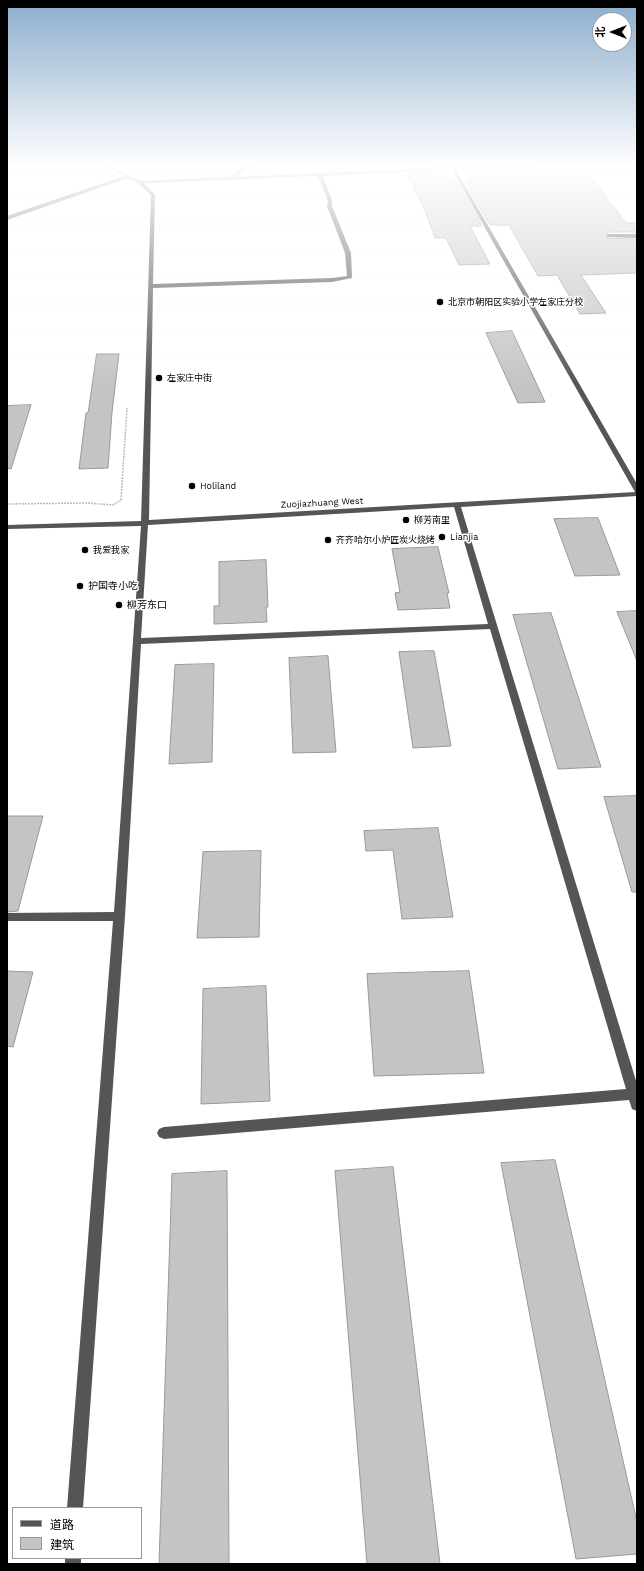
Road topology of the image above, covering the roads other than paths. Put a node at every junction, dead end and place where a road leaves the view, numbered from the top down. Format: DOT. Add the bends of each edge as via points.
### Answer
graph roads {
  1 [pos="152,238"];
  2 [pos="343,238"];
  3 [pos="493,238"];
  4 [pos="151,286"];
  5 [pos="637,490"];
  6 [pos="637,494"];
  7 [pos="457,505"];
  8 [pos="145,523"];
  9 [pos="7,527"];
  10 [pos="493,626"];
  11 [pos="137,641"];
  12 [pos="119,916"];
  13 [pos="7,917"];
  14 [pos="635,1100"];
  15 [pos="164,1133"];
  16 [pos="75,1507"];
  1 -- 4 [label="street"];
  2 -- 4 [label="street" via="348,253 350,277 332,280"];
  3 -- 5 [label="street"];
  4 -- 8 [label="street"];
  6 -- 7 [label="street, Zuojiazhuang West"];
  7 -- 8 [label="street, Zuojiazhuang West"];
  7 -- 10 [label="street"];
  8 -- 9 [label="street, Zuojiazhuang West"];
  8 -- 11 [label="street"];
  10 -- 11 [label="street"];
  10 -- 14 [label="street"];
  11 -- 12 [label="street"];
  12 -- 13 [label="street"];
  12 -- 16 [label="street"];
  14 -- 15 [label="street"];
}
